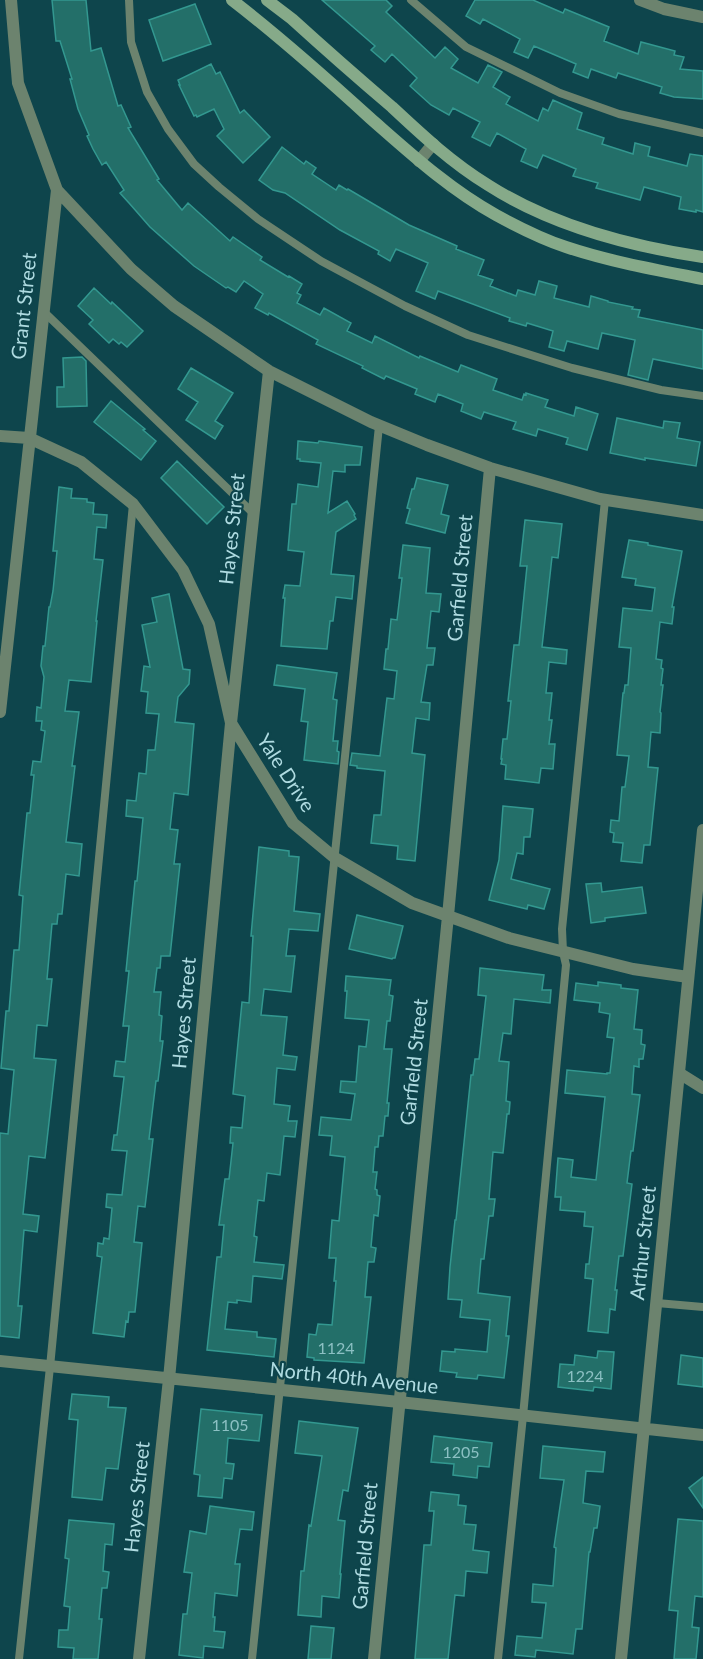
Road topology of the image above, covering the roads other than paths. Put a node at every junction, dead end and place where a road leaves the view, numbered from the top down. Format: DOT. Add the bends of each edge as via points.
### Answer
graph roads {
  1 [pos="11,0"];
  2 [pos="129,0"];
  3 [pos="232,0"];
  4 [pos="267,0"];
  5 [pos="411,0"];
  6 [pos="640,0"];
  7 [pos="655,3"];
  8 [pos="703,17"];
  9 [pos="703,133"];
  10 [pos="433,144"];
  11 [pos="419,161"];
  12 [pos="57,190"];
  13 [pos="703,257"];
  14 [pos="703,279"];
  15 [pos="43,311"];
  16 [pos="269,371"];
  17 [pos="703,396"];
  18 [pos="380,426"];
  19 [pos="0,436"];
  20 [pos="29,438"];
  21 [pos="490,468"];
  22 [pos="605,500"];
  23 [pos="133,504"];
  24 [pos="254,514"];
  25 [pos="703,515"];
  26 [pos="0,712"];
  27 [pos="231,723"];
  28 [pos="703,830"];
  29 [pos="335,858"];
  30 [pos="448,916"];
  31 [pos="563,952"];
  32 [pos="688,977"];
  33 [pos="679,1073"];
  34 [pos="703,1088"];
  35 [pos="657,1303"];
  36 [pos="703,1307"];
  37 [pos="0,1361"];
  38 [pos="50,1367"];
  39 [pos="169,1379"];
  40 [pos="280,1390"];
  41 [pos="399,1402"];
  42 [pos="523,1416"];
  43 [pos="645,1429"];
  44 [pos="703,1435"];
  45 [pos="20,1659"];
  46 [pos="139,1659"];
  47 [pos="252,1659"];
  48 [pos="374,1659"];
  49 [pos="498,1659"];
  50 [pos="621,1659"];
  1 -- 12 [label="street" via="18,83"];
  2 -- 17 [label="lane" via="131,42 147,92 168,129 194,164 258,219 321,261 468,335 572,368"];
  3 -- 11 [label="street"];
  4 -- 10 [label="street"];
  5 -- 9 [label="lane" via="466,47 560,93 619,114"];
  6 -- 7 [label="street"];
  7 -- 8 [label="street"];
  10 -- 11 [label="street"];
  10 -- 13 [label="street" via="489,186 540,213 592,233"];
  11 -- 14 [label="street" via="495,214 565,247 629,265"];
  12 -- 15 [label="street, Grant Street"];
  12 -- 16 [label="street" via="131,269 166,299"];
  15 -- 20 [label="street, Grant Street"];
  15 -- 24 [label="lane"];
  16 -- 18 [label="street"];
  16 -- 24 [label="street, Hayes Street"];
  18 -- 21 [label="street"];
  18 -- 29 [label="lane"];
  19 -- 20 [label="street"];
  20 -- 23 [label="street, Yale Drive" via="81,462"];
  20 -- 26 [label="street, Grant Street"];
  21 -- 22 [label="street"];
  21 -- 30 [label="street, Garfield Street"];
  22 -- 25 [label="street"];
  22 -- 31 [label="lane" via="562,929"];
  23 -- 27 [label="street, Yale Drive" via="183,570 209,624"];
  23 -- 38 [label="lane"];
  24 -- 27 [label="street, Hayes Street"];
  27 -- 29 [label="street, Yale Drive" via="293,824"];
  27 -- 39 [label="street, Hayes Street"];
  28 -- 32 [label="street, Arthur Street"];
  29 -- 30 [label="street, Yale Drive" via="412,903"];
  29 -- 40 [label="lane"];
  30 -- 31 [label="street, Yale Drive"];
  30 -- 41 [label="street, Garfield Street"];
  31 -- 32 [label="street, Yale Drive"];
  31 -- 42 [label="lane" via="566,965"];
  32 -- 33 [label="street, Arthur Street"];
  33 -- 34 [label="street"];
  33 -- 35 [label="street, Arthur Street"];
  35 -- 36 [label="lane"];
  35 -- 43 [label="street, Arthur Street"];
  37 -- 38 [label="street, North 40th Avenue"];
  38 -- 39 [label="street, North 40th Avenue"];
  38 -- 45 [label="lane"];
  39 -- 40 [label="street, North 40th Avenue"];
  39 -- 46 [label="street, Hayes Street"];
  40 -- 41 [label="street, North 40th Avenue"];
  40 -- 47 [label="lane"];
  41 -- 42 [label="street, North 40th Avenue"];
  41 -- 48 [label="street, Garfield Street"];
  42 -- 43 [label="street, North 40th Avenue"];
  42 -- 49 [label="lane"];
  43 -- 44 [label="street, North 40th Avenue"];
  43 -- 50 [label="street, Arthur Street"];
}
